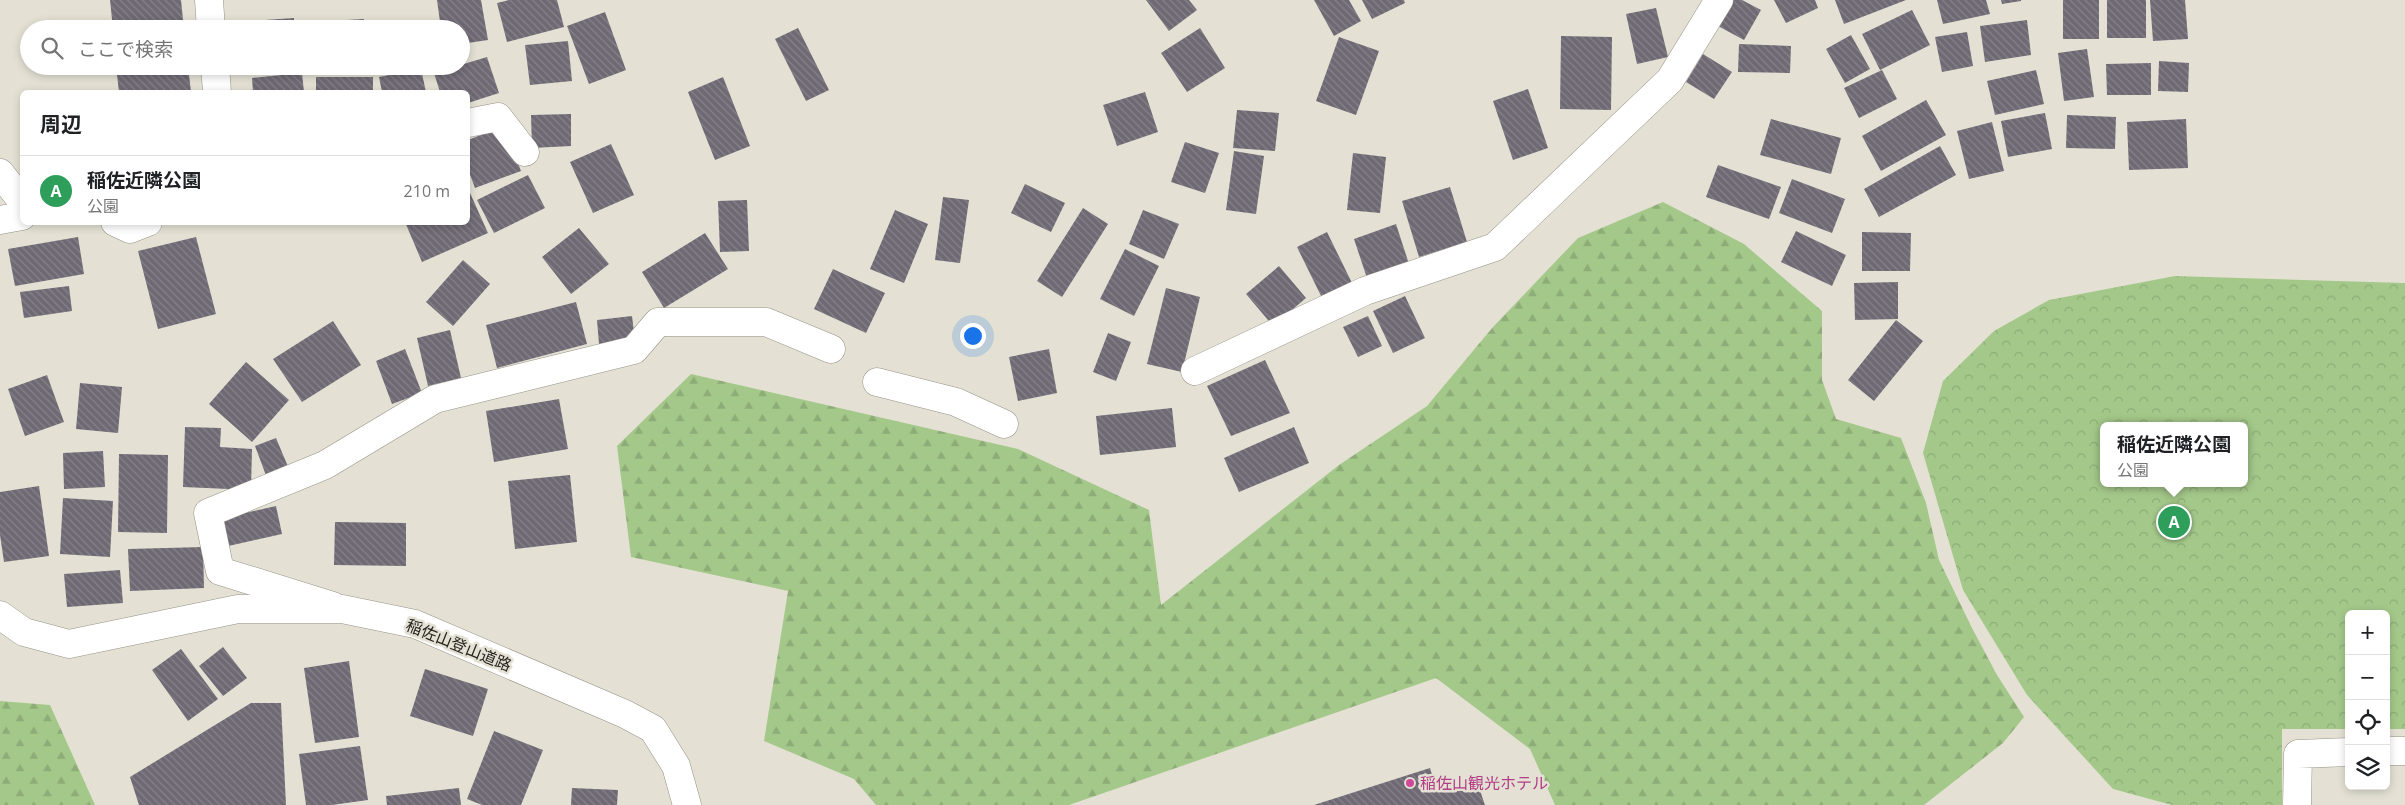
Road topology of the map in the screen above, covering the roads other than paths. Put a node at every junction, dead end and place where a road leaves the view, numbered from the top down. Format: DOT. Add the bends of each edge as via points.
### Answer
graph roads {
  1 [pos="209,0"];
  2 [pos="1719,0"];
  3 [pos="211,20"];
  4 [pos="216,75"];
  5 [pos="217,90"];
  6 [pos="470,123"];
  7 [pos="525,152"];
  8 [pos="0,173"];
  9 [pos="20,198"];
  10 [pos="20,216"];
  11 [pos="0,220"];
  12 [pos="120,225"];
  13 [pos="141,225"];
  14 [pos="831,349"];
  15 [pos="1195,371"];
  16 [pos="876,382"];
  17 [pos="1004,424"];
  18 [pos="342,609"];
  19 [pos="0,615"];
  20 [pos="2390,751"];
  21 [pos="2405,751"];
  22 [pos="2345,752"];
  23 [pos="687,805"];
  24 [pos="2297,805"];
  1 -- 3 [label="street"];
  2 -- 15 [label="street" via="1670,80 1495,247 1365,291"];
  4 -- 5 [label="street"];
  6 -- 7 [label="street" via="498,117"];
  8 -- 9 [label="street"];
  10 -- 11 [label="street"];
  12 -- 13 [label="street" via="130,230"];
  14 -- 18 [label="street" via="766,322 658,322 634,350 435,399 325,466 208,513 220,571"];
  16 -- 17 [label="street" via="956,402"];
  18 -- 19 [label="street, 稲佐山登山道路" via="238,609 69,644 24,632"];
  18 -- 23 [label="street, 稲佐山登山道路" via="414,624 653,729 676,766"];
  20 -- 21 [label="street"];
  22 -- 24 [label="street" via="2298,754"];
}
